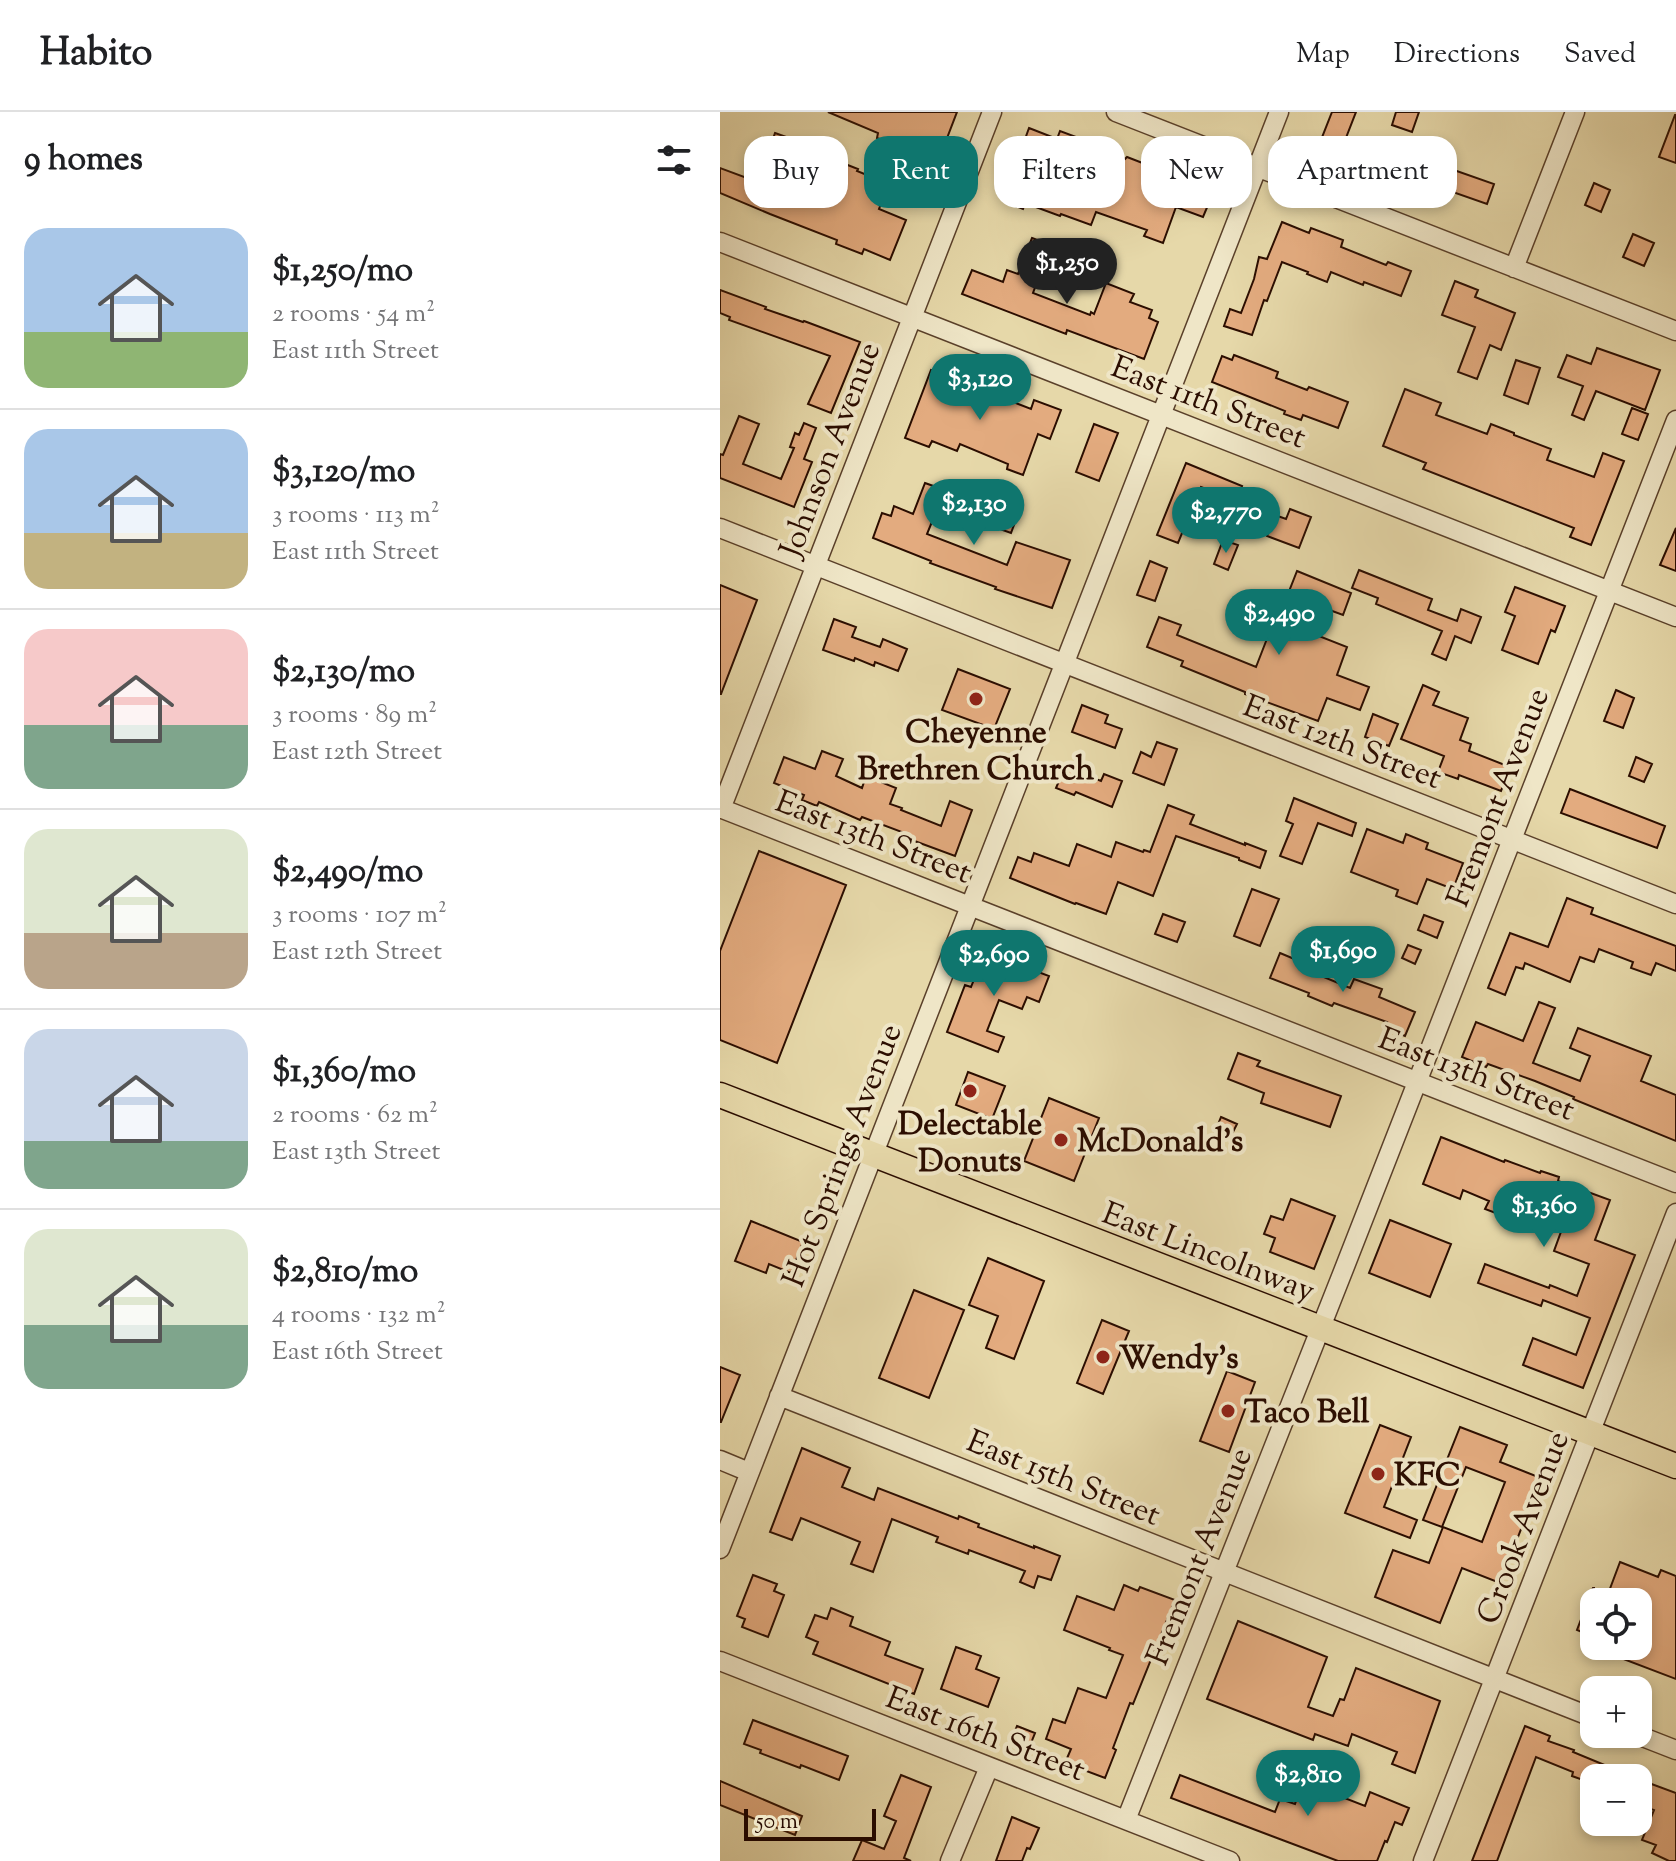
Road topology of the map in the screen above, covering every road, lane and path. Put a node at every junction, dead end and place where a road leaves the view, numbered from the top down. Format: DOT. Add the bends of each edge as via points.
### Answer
graph roads {
  1 [pos="992,112"];
  2 [pos="1116,112"];
  3 [pos="1279,112"];
  4 [pos="1575,112"];
  5 [pos="1258,168"];
  6 [pos="720,242"];
  7 [pos="1514,268"];
  8 [pos="913,317"];
  9 [pos="1676,331"];
  10 [pos="1161,415"];
  11 [pos="1676,420"];
  12 [pos="720,528"];
  13 [pos="816,565"];
  14 [pos="1609,590"];
  15 [pos="1676,617"];
  16 [pos="1065,663"];
  17 [pos="721,808"];
  18 [pos="1512,839"];
  19 [pos="1676,904"];
  20 [pos="970,906"];
  21 [pos="1417,1082"];
  22 [pos="720,1095"];
  23 [pos="874,1155"];
  24 [pos="1676,1183"];
  25 [pos="1676,1213"];
  26 [pos="1321,1329"];
  27 [pos="779,1396"];
  28 [pos="1591,1433"];
  29 [pos="720,1460"];
  30 [pos="1676,1466"];
  31 [pos="749,1472"];
  32 [pos="720,1549"];
  33 [pos="1223,1573"];
  34 [pos="720,1661"];
  35 [pos="1495,1679"];
  36 [pos="1580,1712"];
  37 [pos="1652,1741"];
  38 [pos="1676,1750"];
  39 [pos="989,1767"];
  40 [pos="1126,1820"];
  41 [pos="1206,1857"];
  42 [pos="950,1861"];
  43 [pos="1230,1861"];
  44 [pos="1423,1861"];
  1 -- 8 [label="street, Johnson Avenue"];
  2 -- 5 [label="street"];
  3 -- 5 [label="street, Hot Springs Avenue"];
  4 -- 7 [label="street"];
  5 -- 7 [label="street"];
  5 -- 10 [label="street, Hot Springs Avenue"];
  6 -- 8 [label="street, East 11th Street"];
  7 -- 9 [label="street"];
  8 -- 10 [label="street, East 11th Street"];
  8 -- 13 [label="street, Johnson Avenue"];
  10 -- 14 [label="street, East 11th Street"];
  10 -- 16 [label="street, Hot Springs Avenue"];
  11 -- 14 [label="street, Fremont Avenue"];
  12 -- 13 [label="street, East 12th Street"];
  13 -- 16 [label="street, East 12th Street"];
  13 -- 17 [label="street, Johnson Avenue"];
  14 -- 15 [label="street, East 11th Street"];
  14 -- 18 [label="street, Fremont Avenue"];
  16 -- 18 [label="street, East 12th Street"];
  16 -- 20 [label="street, Hot Springs Avenue"];
  17 -- 20 [label="street, East 13th Street"];
  18 -- 19 [label="street, East 12th Street"];
  18 -- 21 [label="street, Fremont Avenue"];
  20 -- 21 [label="street, East 13th Street"];
  20 -- 23 [label="street, Hot Springs Avenue"];
  21 -- 24 [label="street, East 13th Street"];
  21 -- 26 [label="street, Fremont Avenue"];
  22 -- 23 [label="main road, East Lincolnway"];
  23 -- 26 [label="main road, East Lincolnway"];
  23 -- 27 [label="street, Hot Springs Avenue"];
  25 -- 28 [label="street, Crook Avenue"];
  26 -- 28 [label="main road, East Lincolnway"];
  26 -- 33 [label="street, Fremont Avenue"];
  27 -- 31 [label="street, Hot Springs Avenue"];
  27 -- 33 [label="street, East 15th Street"];
  28 -- 30 [label="main road, East Lincolnway"];
  28 -- 35 [label="street, Crook Avenue"];
  29 -- 31 [label="street"];
  31 -- 32 [label="street, Hot Springs Avenue"];
  33 -- 35 [label="street, East 15th Street"];
  33 -- 40 [label="street, Fremont Avenue"];
  34 -- 39 [label="street, East 16th Street"];
  35 -- 36 [label="street, East 15th Street"];
  35 -- 44 [label="street, Crook Avenue"];
  37 -- 38 [label="street"];
  39 -- 40 [label="street, East 16th Street"];
  39 -- 42 [label="street"];
  40 -- 41 [label="street, East 16th Street"];
  41 -- 43 [label="street, East 16th Street"];
}
